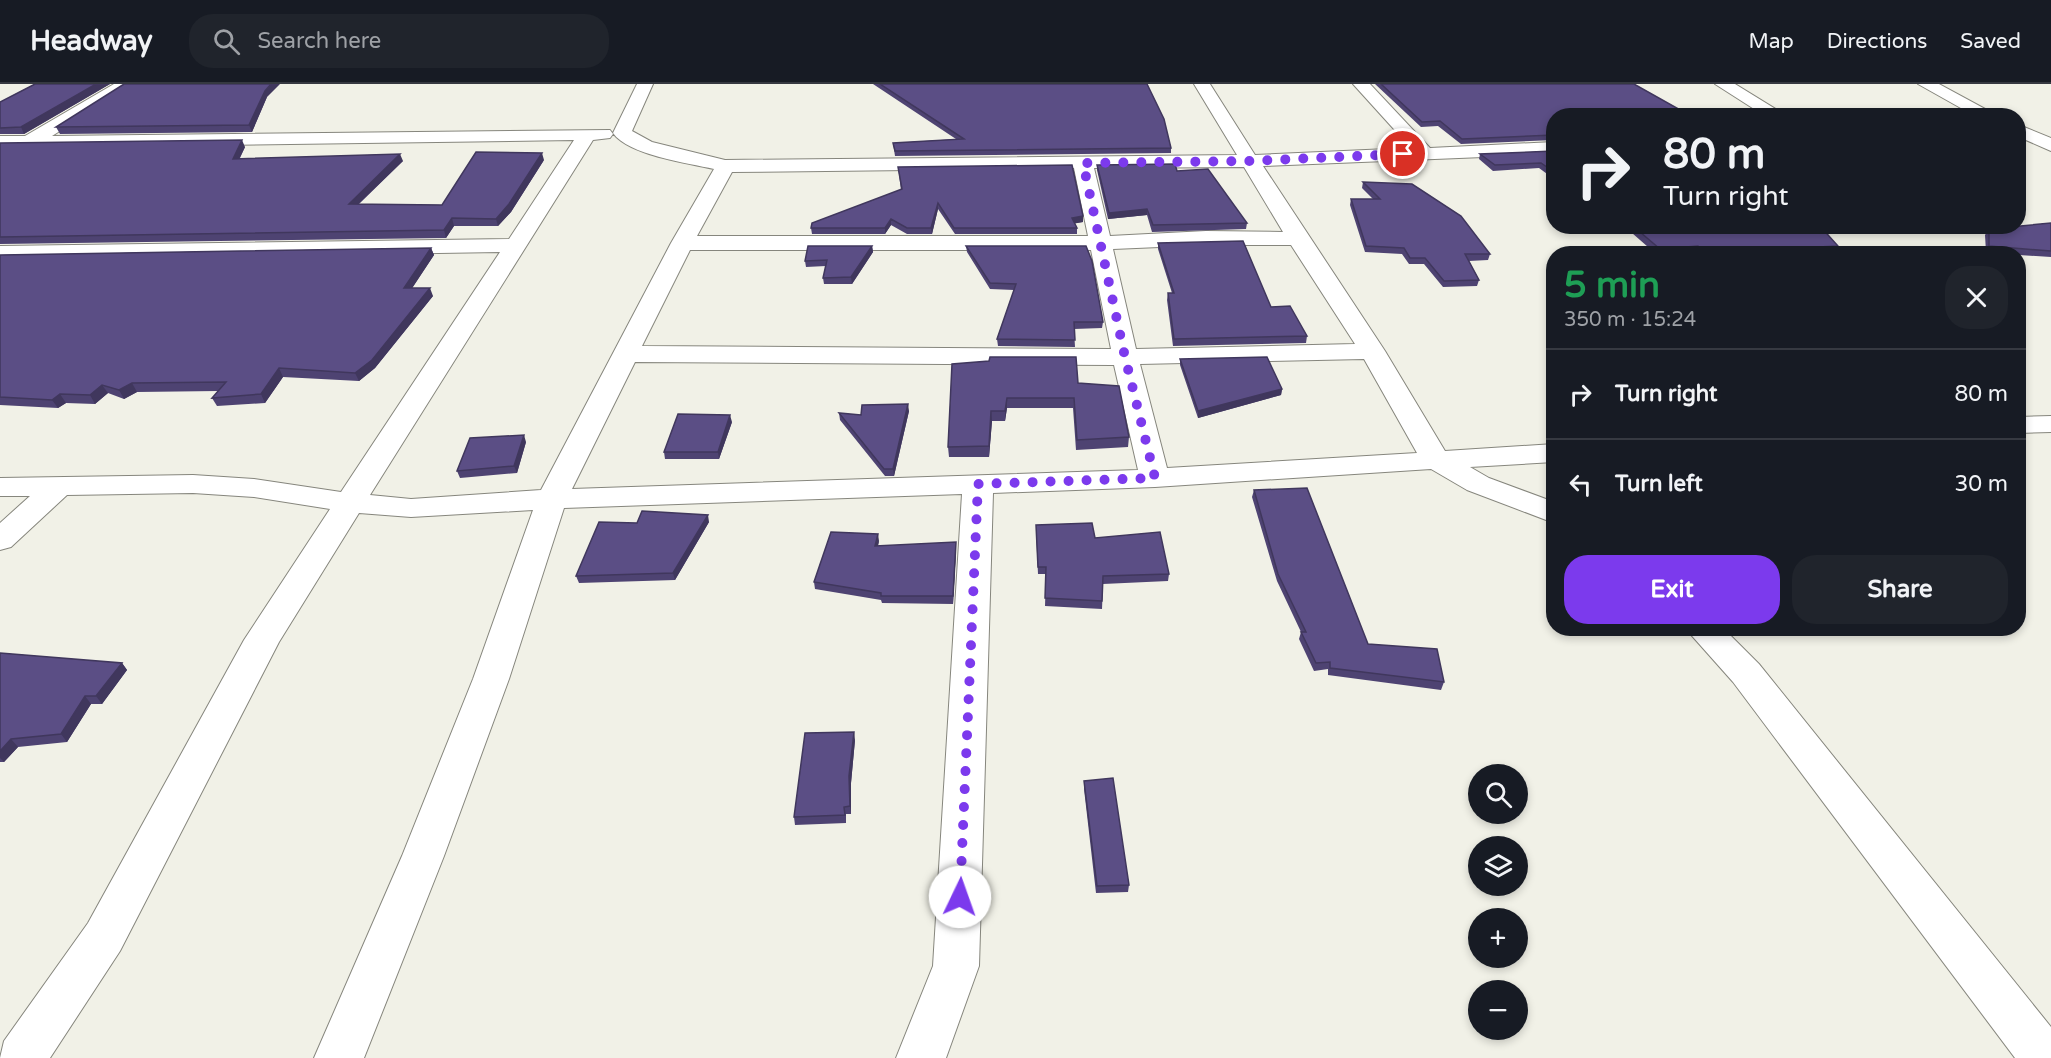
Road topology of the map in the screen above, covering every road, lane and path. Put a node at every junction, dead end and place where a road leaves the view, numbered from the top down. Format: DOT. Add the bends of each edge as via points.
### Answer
graph roads {
  1 [pos="126,84"];
  2 [pos="645,84"];
  3 [pos="1202,84"];
  4 [pos="1361,84"];
  5 [pos="1723,84"];
  6 [pos="1926,84"];
  7 [pos="1765,108"];
  8 [pos="1974,108"];
  9 [pos="622,133"];
  10 [pos="2026,133"];
  11 [pos="587,134"];
  12 [pos="30,141"];
  13 [pos="0,142"];
  14 [pos="2051,145"];
  15 [pos="1546,148"];
  16 [pos="1425,153"];
  17 [pos="0,159"];
  18 [pos="1250,161"];
  19 [pos="1083,163"];
  20 [pos="725,166"];
  21 [pos="1298,239"];
  22 [pos="682,243"];
  23 [pos="1101,243"];
  24 [pos="518,245"];
  25 [pos="0,253"];
  26 [pos="1372,351"];
  27 [pos="628,354"];
  28 [pos="1125,357"];
  29 [pos="2051,424"];
  30 [pos="2026,425"];
  31 [pos="1546,453"];
  32 [pos="1436,460"];
  33 [pos="1155,478"];
  34 [pos="978,484"];
  35 [pos="60,485"];
  36 [pos="0,487"];
  37 [pos="552,499"];
  38 [pos="350,503"];
  39 [pos="1546,510"];
  40 [pos="0,540"];
  41 [pos="1710,636"];
  42 [pos="21,1058"];
  43 [pos="339,1058"];
  44 [pos="921,1058"];
  45 [pos="2045,1058"];
  1 -- 12 [label="street"];
  2 -- 9 [label="street"];
  3 -- 18 [label="street"];
  4 -- 16 [label="street"];
  5 -- 7 [label="street"];
  6 -- 8 [label="street"];
  9 -- 11 [label="street"];
  9 -- 20 [label="street" via="645,146"];
  10 -- 14 [label="street"];
  11 -- 12 [label="street"];
  11 -- 24 [label="street"];
  12 -- 13 [label="street"];
  12 -- 17 [label="street"];
  15 -- 16 [label="street"];
  16 -- 18 [label="street"];
  18 -- 19 [label="street"];
  18 -- 21 [label="street"];
  19 -- 20 [label="street"];
  19 -- 23 [label="street"];
  20 -- 22 [label="street"];
  21 -- 23 [label="street"];
  21 -- 26 [label="street"];
  22 -- 23 [label="street"];
  22 -- 27 [label="street"];
  23 -- 28 [label="street"];
  24 -- 25 [label="street"];
  24 -- 38 [label="street"];
  26 -- 28 [label="street"];
  26 -- 32 [label="street"];
  27 -- 28 [label="street"];
  27 -- 37 [label="street"];
  28 -- 33 [label="street"];
  29 -- 30 [label="street"];
  31 -- 32 [label="street"];
  32 -- 33 [label="street"];
  32 -- 39 [label="street" via="1478,484"];
  33 -- 34 [label="street"];
  34 -- 37 [label="street"];
  34 -- 44 [label="street" via="956,966"];
  35 -- 36 [label="street"];
  35 -- 38 [label="street" via="152,483 254,488"];
  35 -- 40 [label="street"];
  37 -- 38 [label="street" via="411,508"];
  37 -- 43 [label="street" via="423,856"];
  38 -- 42 [label="street" via="261,640 104,937"];
  41 -- 45 [label="street" via="1746,673"];
}
